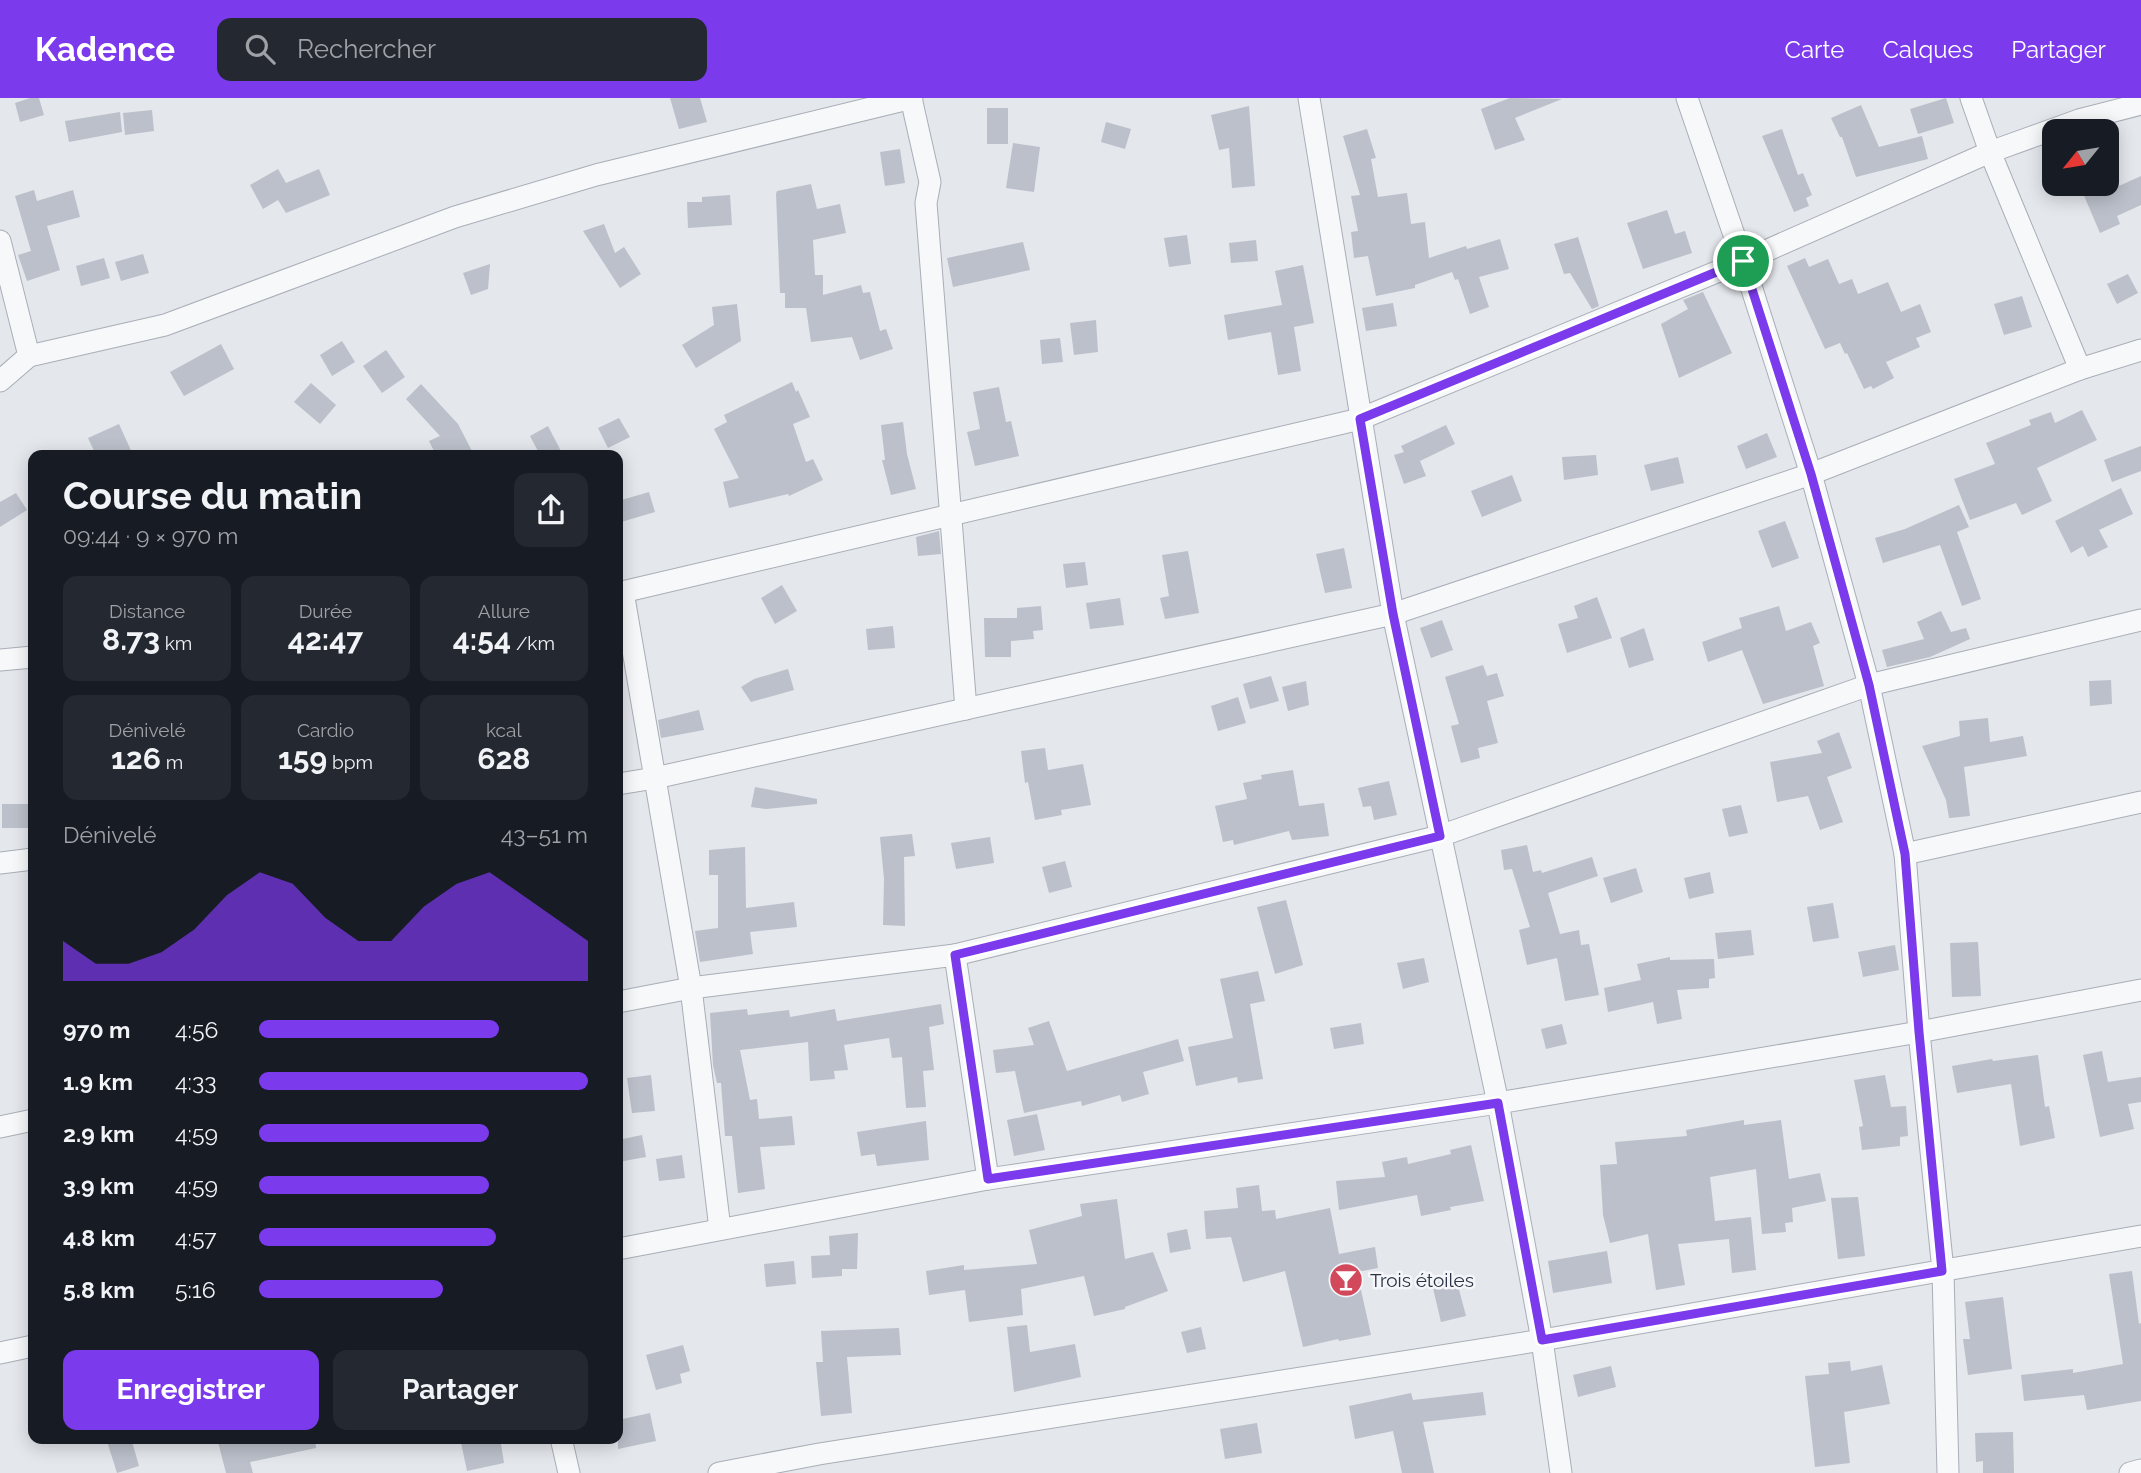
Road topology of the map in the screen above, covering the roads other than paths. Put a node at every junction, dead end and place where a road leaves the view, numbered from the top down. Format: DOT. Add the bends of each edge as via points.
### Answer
graph roads {
  1 [pos="911,98"];
  2 [pos="1309,98"];
  3 [pos="1687,98"];
  4 [pos="1970,98"];
  5 [pos="2141,104"];
  6 [pos="1990,152"];
  7 [pos="0,241"];
  8 [pos="1743,261"];
  9 [pos="2141,350"];
  10 [pos="29,356"];
  11 [pos="2080,369"];
  12 [pos="0,381"];
  13 [pos="1360,419"];
  14 [pos="1811,474"];
  15 [pos="950,515"];
  16 [pos="623,592"];
  17 [pos="623,609"];
  18 [pos="1393,614"];
  19 [pos="2141,620"];
  20 [pos="28,657"];
  21 [pos="0,660"];
  22 [pos="1869,685"];
  23 [pos="965,709"];
  24 [pos="655,778"];
  25 [pos="623,783"];
  26 [pos="2141,802"];
  27 [pos="1440,836"];
  28 [pos="1905,854"];
  29 [pos="28,860"];
  30 [pos="0,863"];
  31 [pos="955,955"];
  32 [pos="691,988"];
  33 [pos="2141,990"];
  34 [pos="623,1001"];
  35 [pos="1919,1032"];
  36 [pos="1498,1103"];
  37 [pos="28,1121"];
  38 [pos="0,1127"];
  39 [pos="988,1179"];
  40 [pos="720,1230"];
  41 [pos="2141,1236"];
  42 [pos="623,1248"];
  43 [pos="1942,1271"];
  44 [pos="1542,1340"];
  45 [pos="28,1347"];
  46 [pos="0,1353"];
  47 [pos="562,1444"];
  48 [pos="2141,1470"];
  49 [pos="569,1473"];
  50 [pos="719,1473"];
  51 [pos="1561,1473"];
  52 [pos="1948,1473"];
  53 [pos="2130,1473"];
  1 -- 10 [label="street" via="596,175 455,218 165,326"];
  1 -- 15 [label="street" via="930,182 926,203"];
  2 -- 13 [label="street"];
  3 -- 8 [label="street"];
  4 -- 6 [label="street"];
  5 -- 6 [label="street" via="2079,120"];
  6 -- 8 [label="street"];
  6 -- 11 [label="street"];
  7 -- 10 [label="street"];
  8 -- 13 [label="street"];
  8 -- 14 [label="street"];
  9 -- 11 [label="street"];
  10 -- 12 [label="street"];
  11 -- 14 [label="street"];
  13 -- 15 [label="street"];
  13 -- 18 [label="street"];
  14 -- 18 [label="street"];
  14 -- 22 [label="street"];
  15 -- 16 [label="street"];
  15 -- 23 [label="street"];
  17 -- 24 [label="street"];
  18 -- 23 [label="street"];
  18 -- 27 [label="street"];
  19 -- 22 [label="street"];
  20 -- 21 [label="street"];
  22 -- 27 [label="street"];
  22 -- 28 [label="street"];
  23 -- 24 [label="street"];
  24 -- 25 [label="street"];
  24 -- 32 [label="street"];
  26 -- 28 [label="street"];
  27 -- 31 [label="street"];
  27 -- 36 [label="street"];
  28 -- 35 [label="street"];
  29 -- 30 [label="street"];
  31 -- 32 [label="street"];
  31 -- 39 [label="street"];
  32 -- 34 [label="street"];
  32 -- 40 [label="street"];
  33 -- 35 [label="street"];
  35 -- 36 [label="street"];
  35 -- 43 [label="street"];
  36 -- 39 [label="street"];
  36 -- 44 [label="street"];
  37 -- 38 [label="street"];
  39 -- 40 [label="street"];
  40 -- 42 [label="street"];
  41 -- 43 [label="street"];
  43 -- 44 [label="street"];
  43 -- 52 [label="street"];
  44 -- 50 [label="street"];
  44 -- 51 [label="street"];
  45 -- 46 [label="street"];
  47 -- 49 [label="street"];
  48 -- 53 [label="street"];
}
